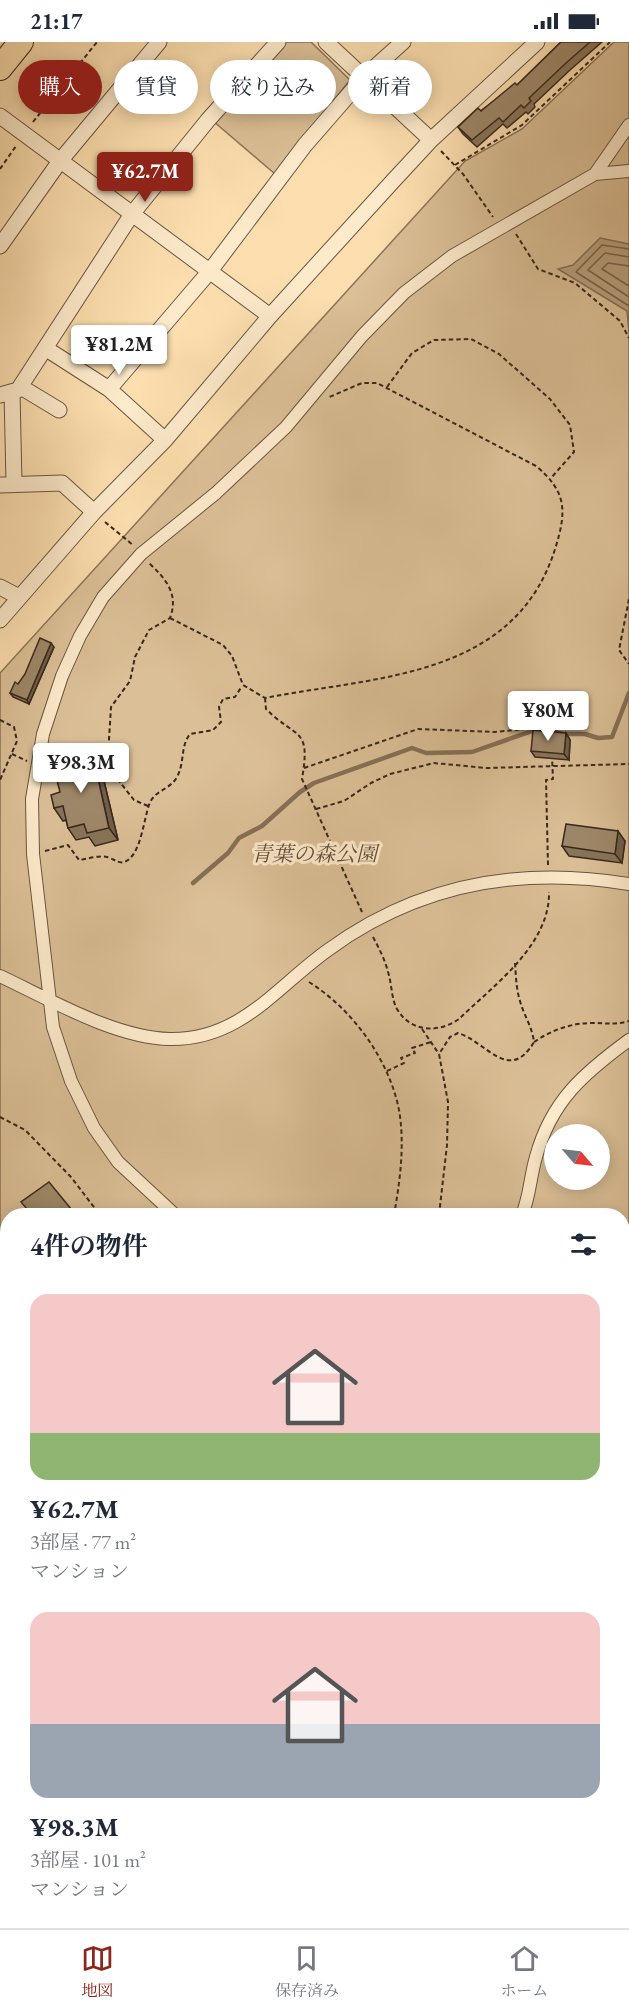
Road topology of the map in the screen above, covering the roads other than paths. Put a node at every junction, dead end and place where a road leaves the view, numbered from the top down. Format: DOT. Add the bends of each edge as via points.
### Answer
graph roads {
  1 [pos="21,42"];
  2 [pos="159,42"];
  3 [pos="278,42"];
  4 [pos="326,42"];
  5 [pos="403,42"];
  6 [pos="537,42"];
  7 [pos="383,60"];
  8 [pos="348,61"];
  9 [pos="0,68"];
  10 [pos="348,96"];
  11 [pos="404,114"];
  12 [pos="0,117"];
  13 [pos="629,125"];
  14 [pos="431,140"];
  15 [pos="60,161"];
  16 [pos="629,171"];
  17 [pos="595,174"];
  18 [pos="132,214"];
  19 [pos="0,246"];
  20 [pos="210,271"];
  21 [pos="270,316"];
  22 [pos="45,348"];
  23 [pos="109,389"];
  24 [pos="11,391"];
  25 [pos="59,410"];
  26 [pos="165,440"];
  27 [pos="7,484"];
  28 [pos="94,512"];
  29 [pos="0,587"];
  30 [pos="19,597"];
  31 [pos="0,620"];
  32 [pos="629,884"];
  33 [pos="0,976"];
  34 [pos="48,998"];
  35 [pos="629,1040"];
  36 [pos="167,1208"];
  37 [pos="525,1208"];
  1 -- 9 [label="main road"];
  2 -- 15 [label="street"];
  3 -- 18 [label="street"];
  4 -- 8 [label="street"];
  5 -- 7 [label="street"];
  6 -- 14 [label="street"];
  10 -- 20 [label="street" via="305,145"];
  11 -- 14 [label="street"];
  12 -- 15 [label="street"];
  13 -- 17 [label="street"];
  14 -- 21 [label="street"];
  15 -- 18 [label="street"];
  15 -- 19 [label="street"];
  16 -- 17 [label="street"];
  17 -- 34 [label="street" via="452,256 404,293 285,427 216,493 141,554 103,597 62,676 41,745 32,799 33,854"];
  18 -- 20 [label="street"];
  18 -- 22 [label="street"];
  20 -- 21 [label="street"];
  20 -- 23 [label="street"];
  21 -- 26 [label="street"];
  22 -- 23 [label="street"];
  22 -- 24 [label="street"];
  23 -- 26 [label="street"];
  24 -- 25 [label="street"];
  24 -- 27 [label="street"];
  26 -- 28 [label="street"];
  27 -- 28 [label="street" via="62,483"];
  28 -- 30 [label="street"];
  29 -- 30 [label="street"];
  30 -- 31 [label="street"];
  32 -- 34 [label="street" via="548,876 481,882 431,896 367,923 326,951 255,1012 207,1035 169,1039 130,1033"];
  33 -- 34 [label="street"];
  34 -- 36 [label="street" via="71,1081 94,1128 118,1162"];
  35 -- 37 [label="street" via="567,1092 548,1120"];
}
